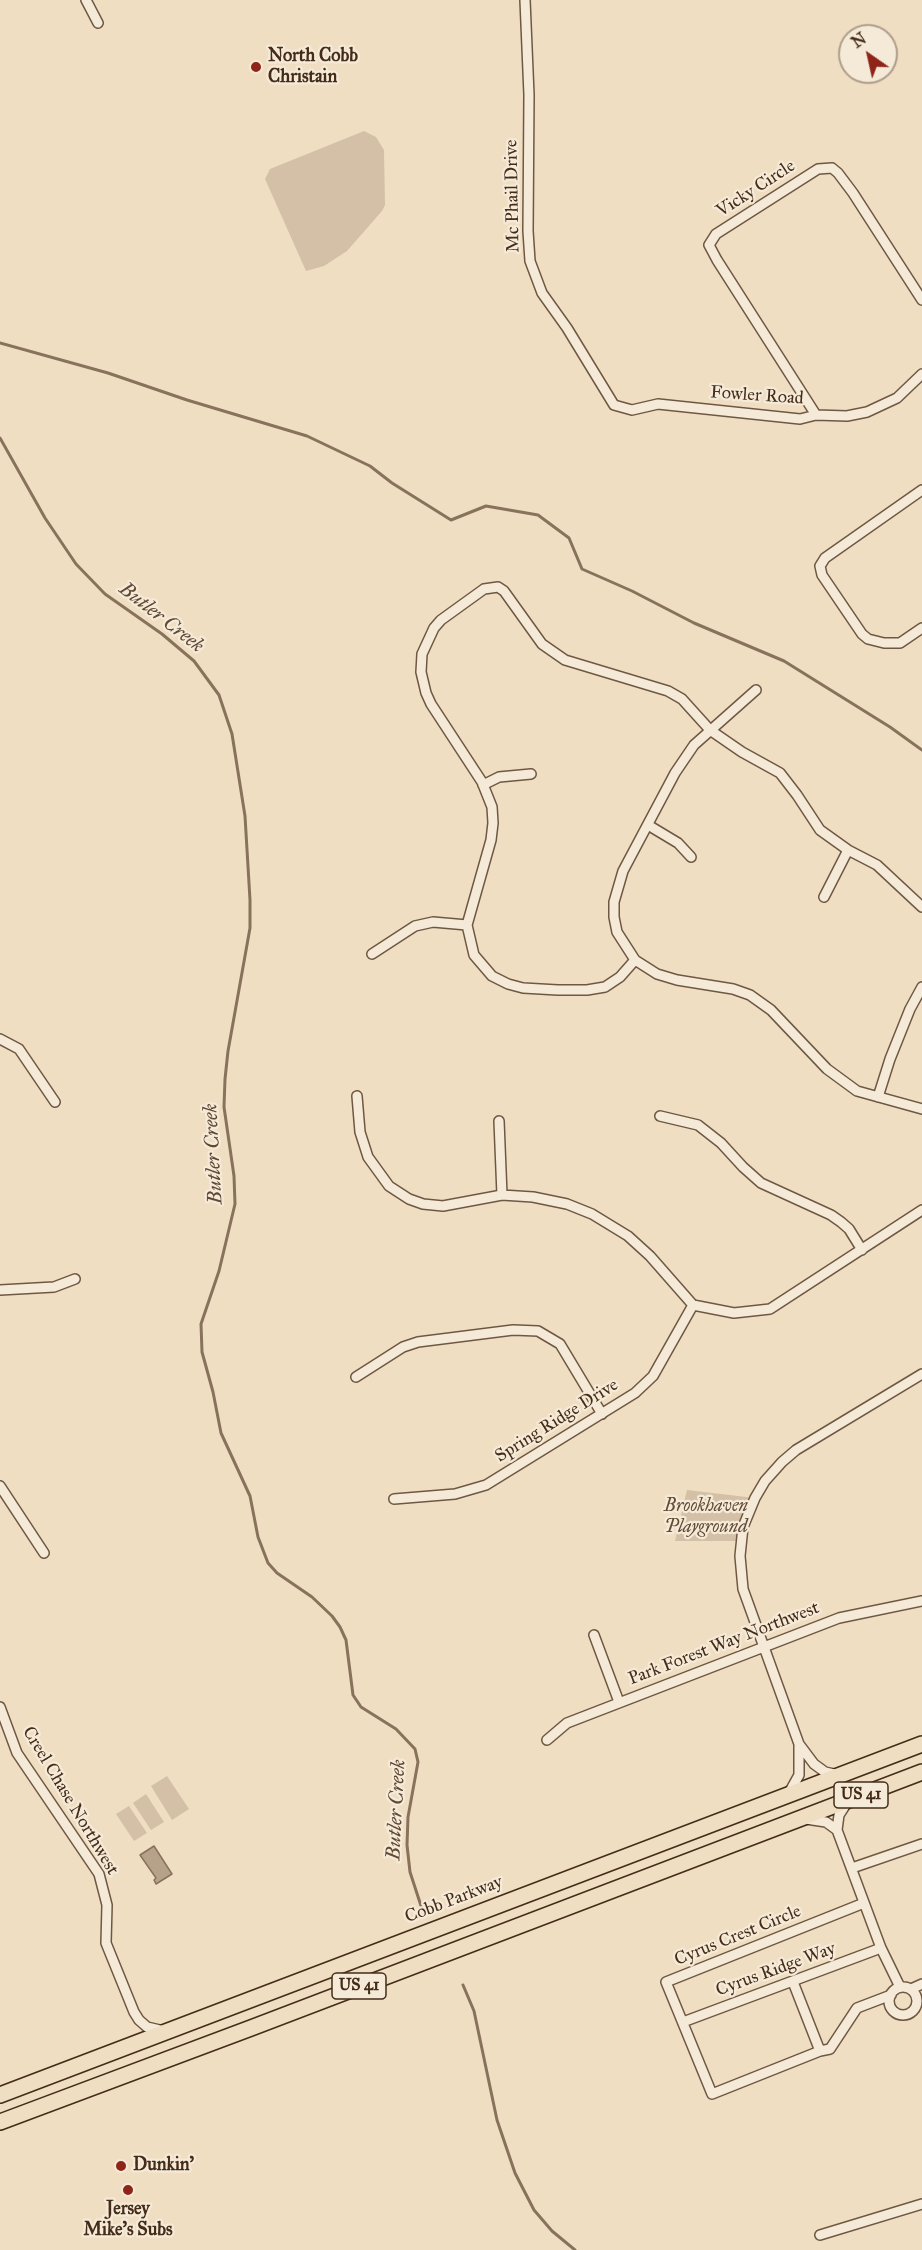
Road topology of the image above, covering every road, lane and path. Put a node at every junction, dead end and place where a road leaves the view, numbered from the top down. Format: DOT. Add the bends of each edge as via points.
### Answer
graph roads {
  1 [pos="86,0"];
  2 [pos="525,0"];
  3 [pos="98,23"];
  4 [pos="922,300"];
  5 [pos="922,374"];
  6 [pos="614,405"];
  7 [pos="816,415"];
  8 [pos="922,490"];
  9 [pos="922,628"];
  10 [pos="756,690"];
  11 [pos="710,729"];
  12 [pos="531,774"];
  13 [pos="483,785"];
  14 [pos="648,825"];
  15 [pos="848,850"];
  16 [pos="691,857"];
  17 [pos="824,897"];
  18 [pos="922,907"];
  19 [pos="467,925"];
  20 [pos="372,954"];
  21 [pos="635,960"];
  22 [pos="922,987"];
  23 [pos="0,1039"];
  24 [pos="357,1096"];
  25 [pos="878,1097"];
  26 [pos="55,1102"];
  27 [pos="922,1109"];
  28 [pos="660,1116"];
  29 [pos="499,1121"];
  30 [pos="502,1196"];
  31 [pos="922,1210"];
  32 [pos="862,1250"];
  33 [pos="75,1279"];
  34 [pos="0,1290"];
  35 [pos="693,1305"];
  36 [pos="922,1374"];
  37 [pos="356,1377"];
  38 [pos="602,1414"];
  39 [pos="0,1486"];
  40 [pos="394,1499"];
  41 [pos="44,1553"];
  42 [pos="922,1601"];
  43 [pos="594,1635"];
  44 [pos="763,1647"];
  45 [pos="619,1702"];
  46 [pos="0,1707"];
  47 [pos="547,1740"];
  48 [pos="799,1744"];
  49 [pos="922,1744"];
  50 [pos="922,1772"];
  51 [pos="839,1775"];
  52 [pos="788,1794"];
  53 [pos="849,1800"];
  54 [pos="800,1819"];
  55 [pos="837,1830"];
  56 [pos="922,1844"];
  57 [pos="852,1868"];
  58 [pos="864,1903"];
  59 [pos="881,1948"];
  60 [pos="792,1982"];
  61 [pos="922,1984"];
  62 [pos="900,1988"];
  63 [pos="911,1989"];
  64 [pos="891,1995"];
  65 [pos="683,2022"];
  66 [pos="164,2031"];
  67 [pos="820,2051"];
  68 [pos="0,2095"];
  69 [pos="0,2122"];
  70 [pos="922,2204"];
  71 [pos="820,2235"];
  1 -- 3 [label="street"];
  2 -- 6 [label="street, Mc Phail Drive" via="530,261 542,293"];
  4 -- 7 [label="street, Vicky Circle" via="853,193 832,168 818,169 716,234 709,245 717,260"];
  5 -- 7 [label="street, Fowler Road" via="897,398 867,412"];
  6 -- 7 [label="street, Fowler Road" via="632,410 658,404 800,419"];
  8 -- 9 [label="street" via="825,558 820,566 822,575 868,639 900,643"];
  10 -- 11 [label="street"];
  11 -- 13 [label="street" via="682,699 668,691 555,655 542,644 509,596 501,588 492,587 475,594 441,620 422,654 421,672 431,704"];
  11 -- 14 [label="street" via="675,773"];
  11 -- 15 [label="street" via="780,773 820,830"];
  12 -- 13 [label="street" via="499,777"];
  13 -- 19 [label="street" via="493,823"];
  14 -- 16 [label="street" via="678,843"];
  14 -- 21 [label="street" via="623,872 614,902 617,932"];
  15 -- 17 [label="street"];
  15 -- 18 [label="street" via="877,865"];
  19 -- 20 [label="street" via="433,922 416,926"];
  19 -- 21 [label="street" via="471,948 480,964 492,976 515,987 605,987"];
  21 -- 25 [label="street" via="657,974 750,995 771,1010 827,1069 857,1091"];
  22 -- 25 [label="street"];
  23 -- 26 [label="street" via="20,1049"];
  24 -- 30 [label="street" via="363,1144 389,1186 409,1199 432,1206"];
  25 -- 27 [label="street"];
  28 -- 32 [label="street" via="698,1125 761,1183 841,1222"];
  29 -- 30 [label="street"];
  30 -- 35 [label="street" via="533,1197 592,1214 638,1244"];
  31 -- 32 [label="street"];
  32 -- 35 [label="street" via="770,1309 734,1313"];
  33 -- 34 [label="street" via="54,1287"];
  35 -- 38 [label="street, Spring Ridge Drive" via="653,1376"];
  36 -- 44 [label="street" via="796,1450 776,1468 755,1498 743,1527 740,1556 743,1589"];
  37 -- 38 [label="street" via="403,1347 418,1342 513,1330 538,1331 560,1344"];
  38 -- 40 [label="street, Spring Ridge Drive" via="486,1485 455,1494"];
  39 -- 41 [label="street"];
  42 -- 44 [label="street, Park Forest Way Northwest" via="839,1618"];
  43 -- 45 [label="street"];
  44 -- 45 [label="street, Park Forest Way Northwest"];
  44 -- 48 [label="street"];
  45 -- 47 [label="street, Park Forest Way Northwest" via="567,1723"];
  46 -- 66 [label="street, Creel Chase Northwest" via="17,1753 99,1874 107,1905 106,1944 139,2020 147,2027"];
  48 -- 51 [label="street" via="814,1764"];
  48 -- 52 [label="street" via="799,1775"];
  49 -- 51 [label="main road, Cobb Parkway / US 41"];
  50 -- 53 [label="main road, US 41"];
  51 -- 52 [label="main road, Cobb Parkway / US 41"];
  52 -- 66 [label="main road, Cobb Parkway / US 41"];
  53 -- 54 [label="main road, US 41"];
  53 -- 55 [label="street" via="839,1815"];
  54 -- 55 [label="street" via="826,1822"];
  54 -- 69 [label="main road, US 41"];
  55 -- 57 [label="street"];
  56 -- 57 [label="street"];
  57 -- 58 [label="street"];
  58 -- 59 [label="street"];
  58 -- 65 [label="street, Cyrus Crest Circle" via="666,1982"];
  59 -- 60 [label="street, Cyrus Ridge Way"];
  59 -- 62 [label="street"];
  60 -- 65 [label="street, Cyrus Ridge Way"];
  60 -- 67 [label="street"];
  61 -- 63 [label="street"];
  62 -- 63 [label="street"];
  62 -- 64 [label="street, Cyrus Crest Circle"];
  63 -- 64 [label="street" via="918,2003 908,2015 893,2010"];
  64 -- 67 [label="street, Cyrus Crest Circle" via="857,2008 830,2049"];
  65 -- 67 [label="street, Cyrus Crest Circle" via="712,2094"];
  66 -- 68 [label="main road, Cobb Parkway / US 41"];
  70 -- 71 [label="street"];
}
